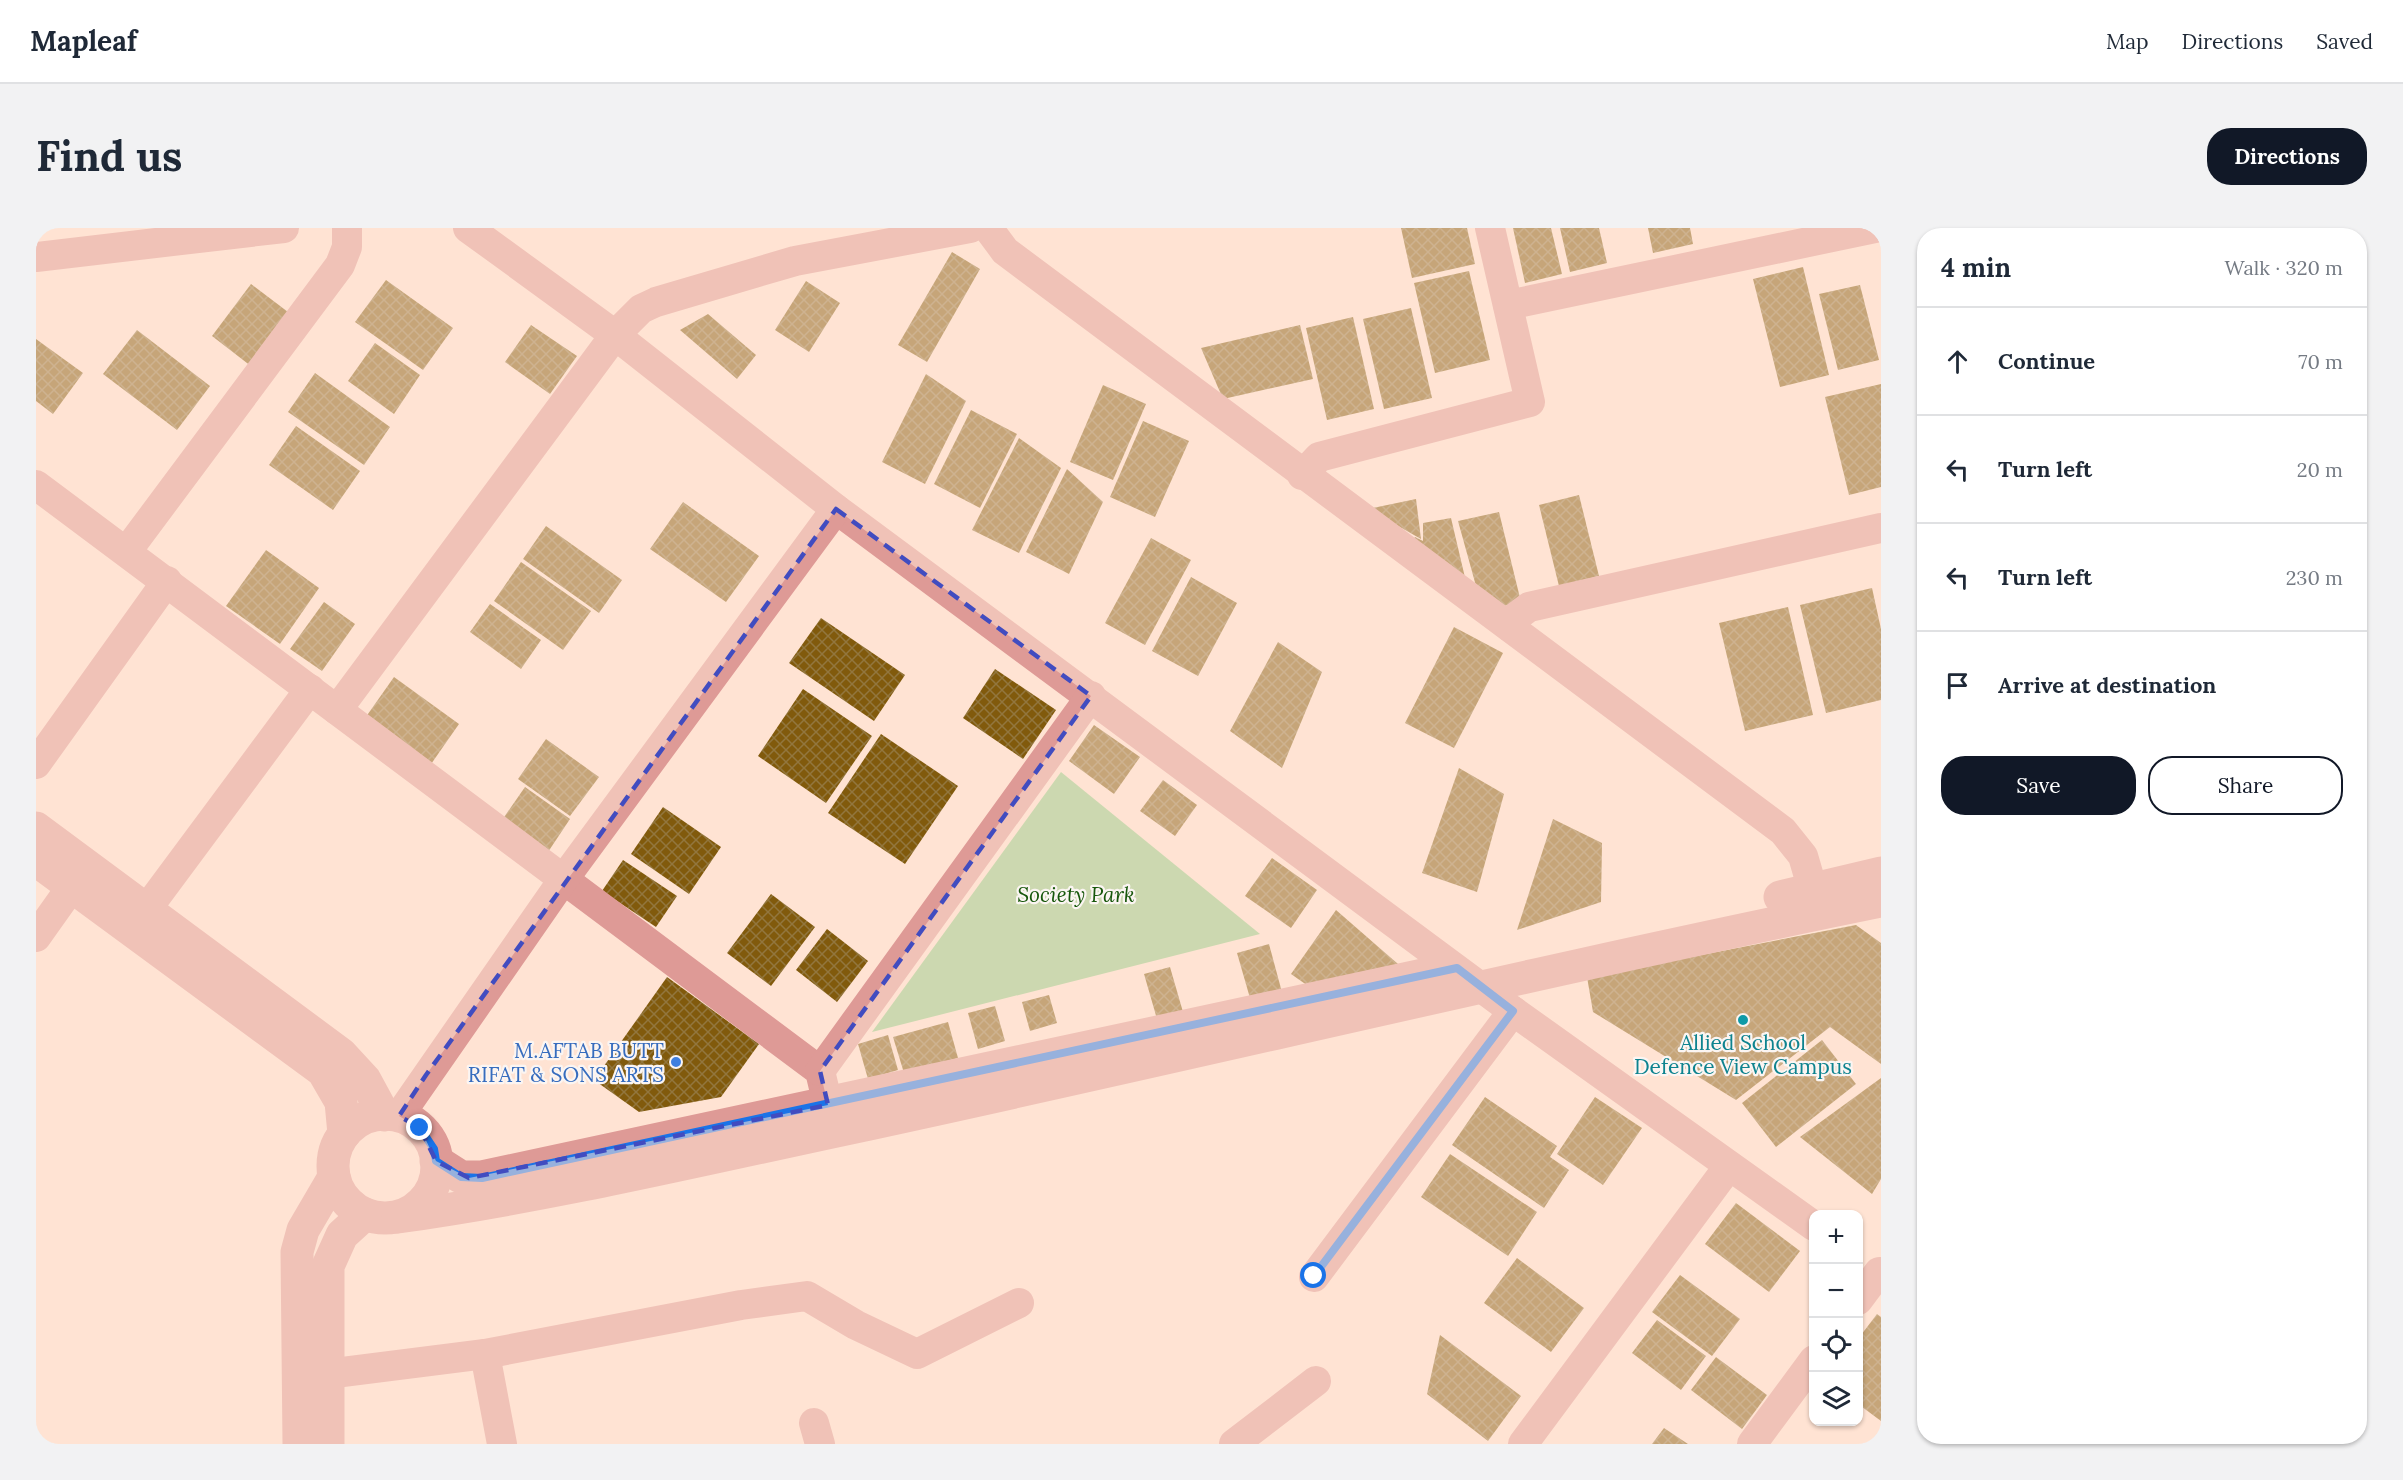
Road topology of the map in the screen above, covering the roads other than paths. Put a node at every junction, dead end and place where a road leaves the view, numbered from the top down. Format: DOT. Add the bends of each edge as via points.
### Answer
graph roads {
  1 [pos="284,228"];
  2 [pos="347,228"];
  3 [pos="970,228"];
  4 [pos="988,228"];
  5 [pos="1490,228"];
  6 [pos="1875,228"];
  7 [pos="470,229"];
  8 [pos="36,257"];
  9 [pos="1508,305"];
  10 [pos="615,335"];
  11 [pos="1302,475"];
  12 [pos="36,485"];
  13 [pos="836,509"];
  14 [pos="1881,528"];
  15 [pos="127,551"];
  16 [pos="167,581"];
  17 [pos="1510,627"];
  18 [pos="310,689"];
  19 [pos="1091,696"];
  20 [pos="337,710"];
  21 [pos="36,764"];
  22 [pos="36,828"];
  23 [pos="36,860"];
  24 [pos="79,876"];
  25 [pos="563,880"];
  26 [pos="1878,891"];
  27 [pos="1817,901"];
  28 [pos="146,910"];
  29 [pos="36,937"];
  30 [pos="1469,977"];
  31 [pos="1513,1011"];
  32 [pos="820,1071"];
  33 [pos="828,1105"];
  34 [pos="392,1115"];
  35 [pos="789,1126"];
  36 [pos="344,1134"];
  37 [pos="436,1161"];
  38 [pos="1729,1166"];
  39 [pos="334,1177"];
  40 [pos="365,1214"];
  41 [pos="398,1217"];
  42 [pos="1809,1222"];
  43 [pos="1873,1268"];
  44 [pos="1314,1276"];
  45 [pos="1863,1289"];
  46 [pos="1019,1304"];
  47 [pos="485,1354"];
  48 [pos="1809,1367"];
  49 [pos="312,1377"];
  50 [pos="1316,1380"];
  51 [pos="299,1444"];
  52 [pos="328,1444"];
  53 [pos="502,1444"];
  54 [pos="1234,1444"];
  55 [pos="1523,1444"];
  56 [pos="1752,1444"];
  1 -- 8 [label="street"];
  2 -- 15 [label="street" via="347,247 340,265"];
  3 -- 10 [label="street" via="795,261 698,288 641,309"];
  4 -- 11 [label="street" via="1005,251"];
  5 -- 9 [label="street"];
  6 -- 9 [label="street"];
  7 -- 10 [label="street"];
  9 -- 11 [label="street" via="1530,402 1319,457"];
  10 -- 13 [label="street"];
  10 -- 20 [label="street"];
  11 -- 17 [label="street"];
  12 -- 15 [label="street"];
  13 -- 19 [label="street"];
  13 -- 25 [label="street"];
  14 -- 17 [label="street" via="1529,607"];
  15 -- 16 [label="street"];
  16 -- 18 [label="street"];
  16 -- 21 [label="street"];
  17 -- 27 [label="street" via="1783,831 1803,856"];
  18 -- 20 [label="street"];
  18 -- 28 [label="street"];
  19 -- 30 [label="street"];
  19 -- 32 [label="street"];
  20 -- 25 [label="street"];
  22 -- 24 [label="street"];
  23 -- 24 [label="street"];
  24 -- 28 [label="street"];
  24 -- 29 [label="street"];
  24 -- 36 [label="street" via="323,1071 341,1102"];
  25 -- 32 [label="street"];
  25 -- 34 [label="street"];
  26 -- 27 [label="street"];
  27 -- 30 [label="street"];
  28 -- 34 [label="street" via="341,1054"];
  30 -- 31 [label="street"];
  30 -- 33 [label="street"];
  30 -- 35 [label="street" via="1022,1091"];
  31 -- 38 [label="street"];
  31 -- 44 [label="street"];
  32 -- 33 [label="street"];
  33 -- 35 [label="street"];
  34 -- 36 [label="street" via="362,1119"];
  34 -- 37 [label="street" via="420,1128"];
  35 -- 37 [label="street" via="482,1178 461,1177"];
  35 -- 41 [label="street" via="480,1206"];
  36 -- 39 [label="street" via="336,1147"];
  37 -- 41 [label="street" via="435,1179 427,1196"];
  38 -- 42 [label="street"];
  38 -- 55 [label="street"];
  39 -- 40 [label="street" via="350,1206"];
  39 -- 49 [label="street" via="303,1230 297,1252"];
  40 -- 41 [label="street"];
  40 -- 49 [label="street" via="342,1235 328,1266"];
  43 -- 45 [label="street"];
  46 -- 47 [label="street" via="916,1354 807,1296"];
  47 -- 49 [label="street"];
  47 -- 53 [label="street"];
  48 -- 56 [label="street"];
  49 -- 51 [label="street"];
  49 -- 52 [label="street"];
  50 -- 54 [label="street"];
}
